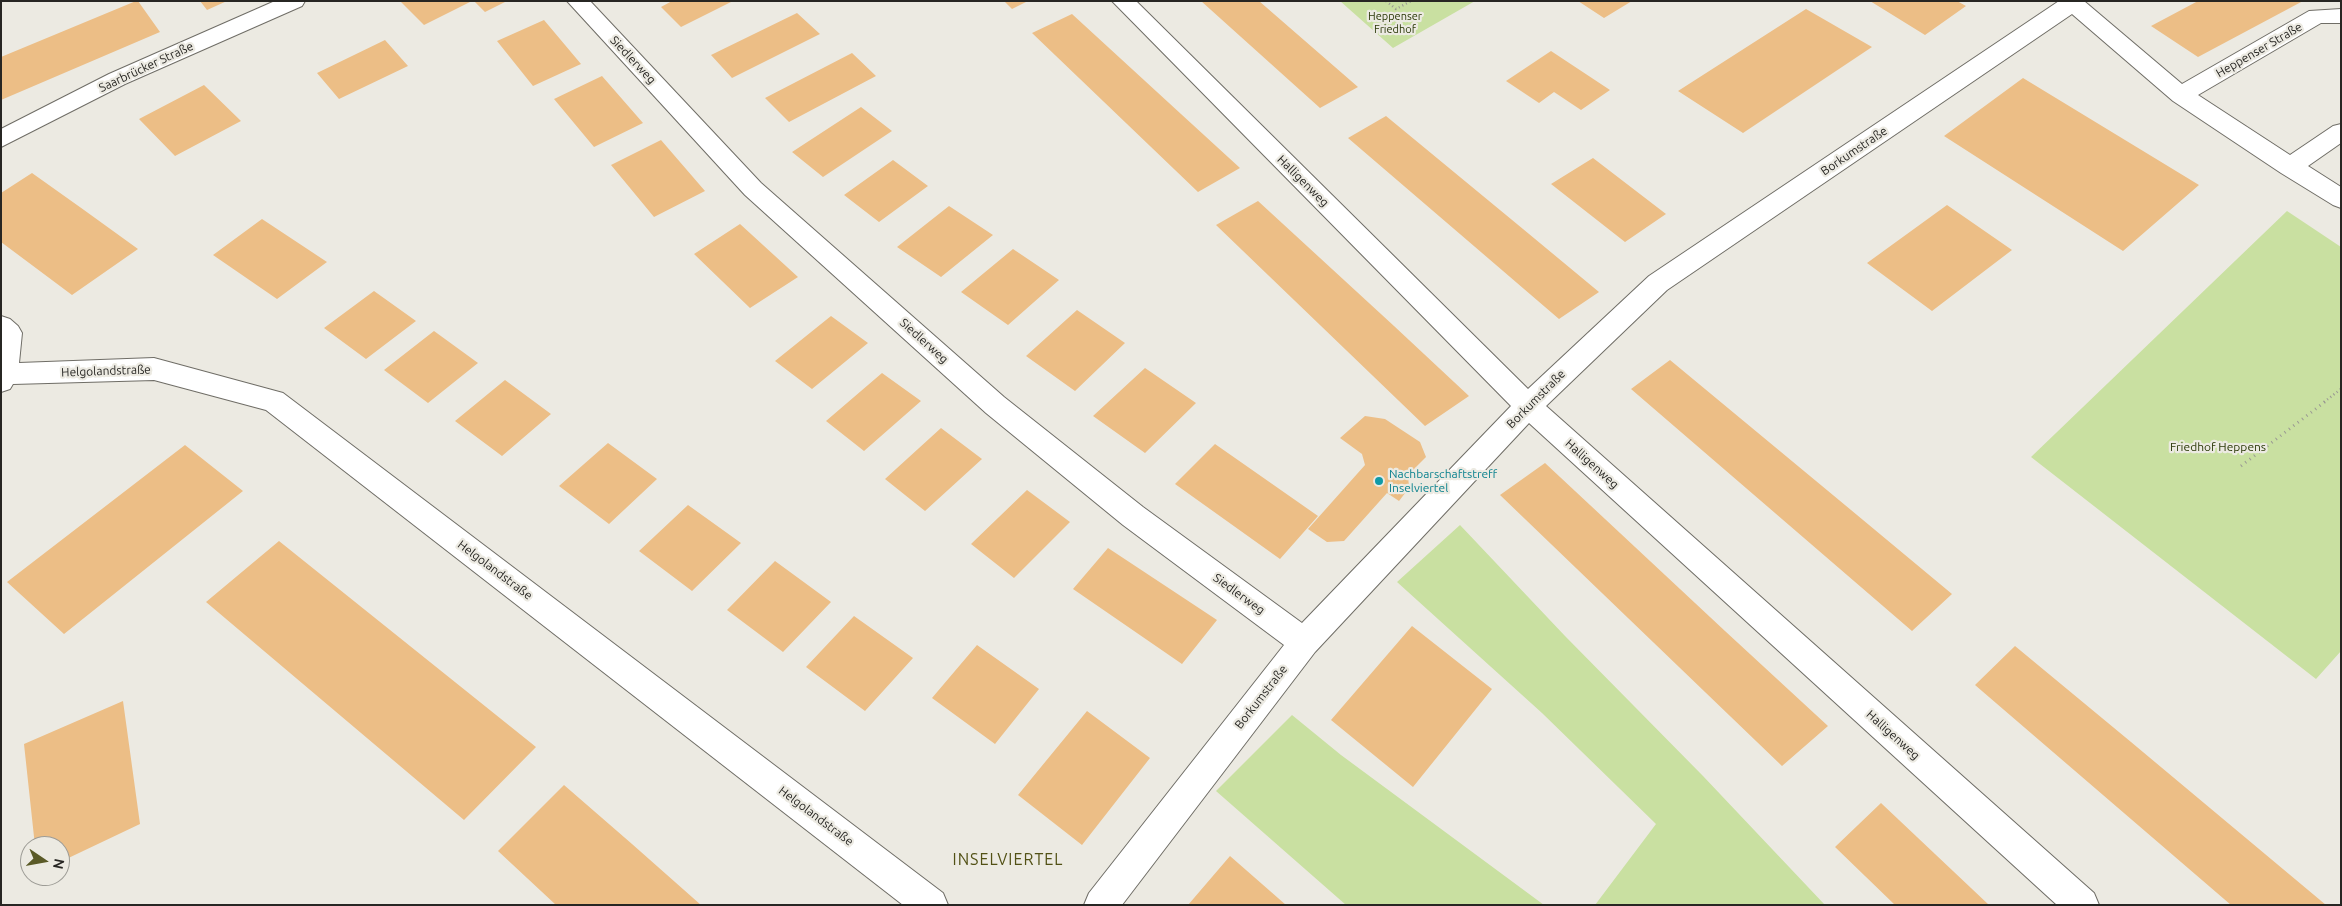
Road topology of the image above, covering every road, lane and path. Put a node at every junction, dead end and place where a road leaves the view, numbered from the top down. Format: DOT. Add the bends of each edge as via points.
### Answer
graph roads {
  1 [pos="294,1"];
  2 [pos="578,1"];
  3 [pos="1123,1"];
  4 [pos="1386,1"];
  5 [pos="1411,1"];
  6 [pos="2071,2"];
  7 [pos="2341,16"];
  8 [pos="2181,95"];
  9 [pos="2341,132"];
  10 [pos="1,139"];
  11 [pos="2289,166"];
  12 [pos="2341,200"];
  13 [pos="1,326"];
  14 [pos="3,377"];
  15 [pos="2341,389"];
  16 [pos="1528,406"];
  17 [pos="2241,466"];
  18 [pos="1304,642"];
  19 [pos="932,905"];
  20 [pos="1101,905"];
  21 [pos="2082,905"];
  1 -- 10 [label="street, Saarbrücker Straße" via="117,79"];
  2 -- 18 [label="street, Siedlerweg" via="752,189 988,398 1133,516"];
  3 -- 16 [label="street, Halligenweg"];
  4 -- 5 [label="path" via="1396,9"];
  6 -- 8 [label="street"];
  6 -- 16 [label="street, Borkumstraße" via="1658,283"];
  7 -- 8 [label="street, Heppenser Straße" via="2317,16"];
  8 -- 11 [label="street"];
  9 -- 11 [label="street"];
  11 -- 12 [label="street"];
  13 -- 14 [label="street, Helgolandstraße" via="9,333"];
  14 -- 19 [label="street, Helgolandstraße" via="154,369 274,401"];
  15 -- 17 [label="path"];
  16 -- 18 [label="street, Borkumstraße"];
  16 -- 21 [label="street, Halligenweg"];
  18 -- 20 [label="street, Borkumstraße"];
}
